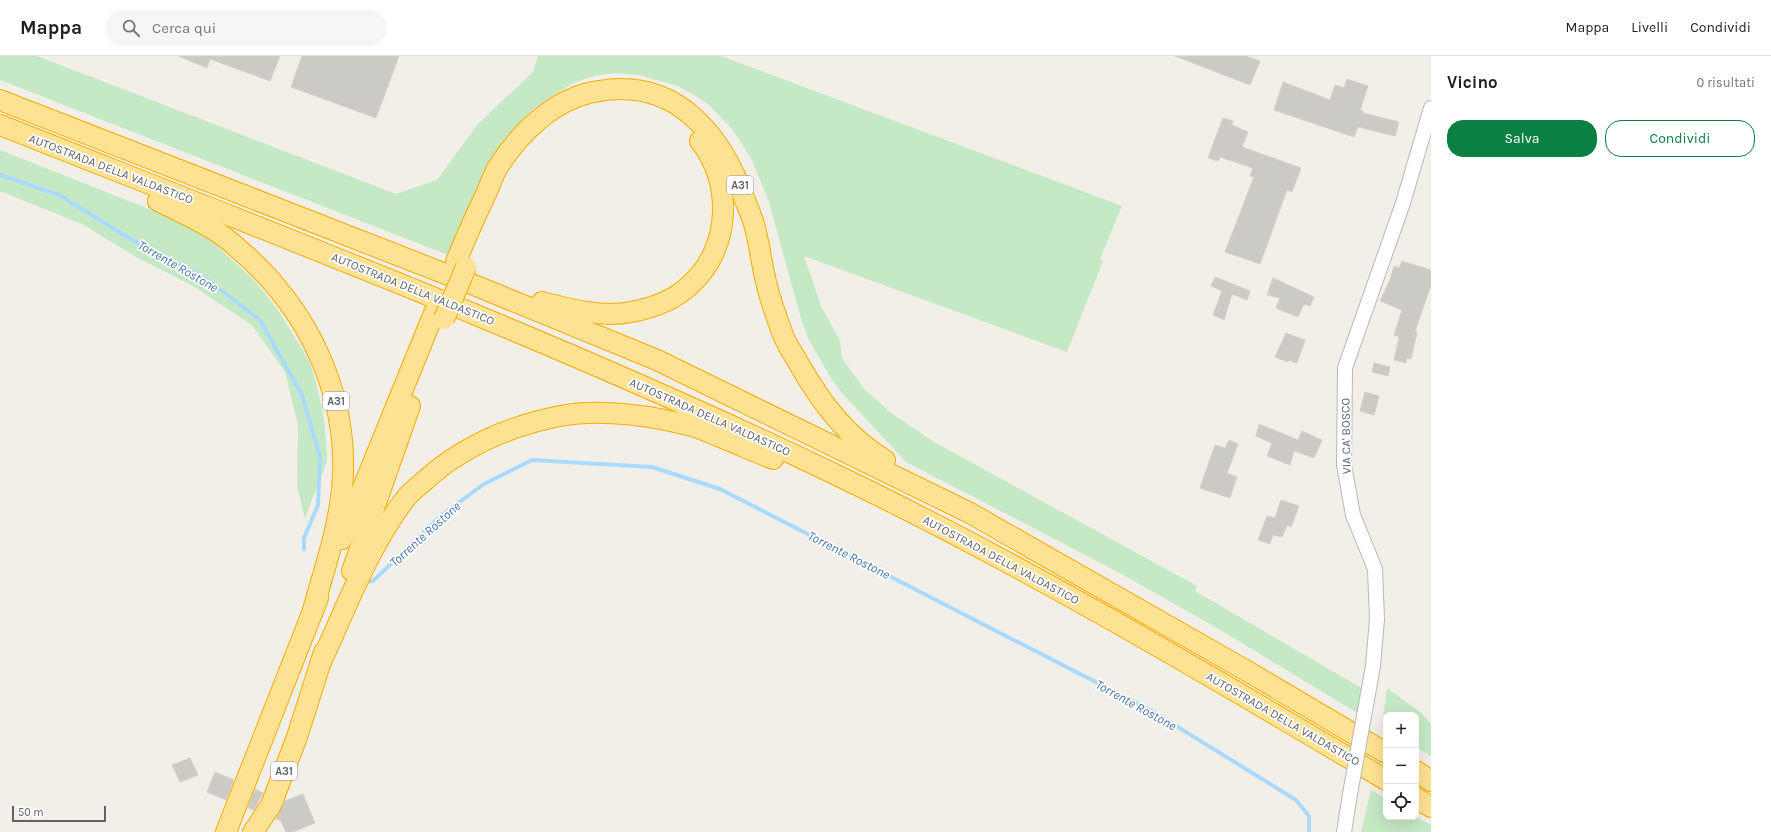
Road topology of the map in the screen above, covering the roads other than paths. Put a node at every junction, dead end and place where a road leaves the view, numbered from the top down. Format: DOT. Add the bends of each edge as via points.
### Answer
graph roads {
  1 [pos="0,100"];
  2 [pos="1431,108"];
  3 [pos="0,125"];
  4 [pos="0,138"];
  5 [pos="465,271"];
  6 [pos="439,316"];
  7 [pos="970,513"];
  8 [pos="967,541"];
  9 [pos="313,610"];
  10 [pos="320,664"];
  11 [pos="1383,751"];
  12 [pos="1419,773"];
  13 [pos="1383,778"];
  14 [pos="1431,780"];
  15 [pos="1419,800"];
  16 [pos="1431,807"];
  17 [pos="226,832"];
  18 [pos="253,832"];
  19 [pos="1344,832"];
  1 -- 5 [label="highway, AUTOSTRADA DELLA VALDASTICO"];
  2 -- 19 [label="street, VIA CA' BOSCO, bridge" via="1403,203 1345,368 1344,465 1353,515 1375,569 1378,618 1373,666"];
  3 -- 8 [label="highway, AUTOSTRADA DELLA VALDASTICO" via="378,274 588,362 820,467"];
  4 -- 9 [label="highway, A31" via="148,196 215,231 268,276 296,312 321,357 330,380 342,432 342,490 336,524"];
  5 -- 5 [label="highway, A31" via="500,187 520,155 542,130 583,106 617,100 633,101 666,111 679,118 703,144 718,174 722,188 723,219 715,250 691,285 656,306 629,313 603,313 560,307"];
  5 -- 6 [label="highway, A31, bridge"];
  5 -- 7 [label="highway, AUTOSTRADA DELLA VALDASTICO" via="657,360"];
  5 -- 7 [label="highway, A31" via="498,168 518,140 541,118 564,101 589,92 609,89 631,90 651,92 664,97 687,112 707,131 736,175 755,226 767,286 783,337 811,385 839,423 869,450"];
  6 -- 9 [label="highway, A31"];
  6 -- 10 [label="highway, A31"];
  7 -- 11 [label="highway, AUTOSTRADA DELLA VALDASTICO"];
  8 -- 10 [label="highway, A31" via="696,427 602,413 561,416 523,425 484,440 438,468 406,498 384,531 364,569"];
  8 -- 13 [label="highway, AUTOSTRADA DELLA VALDASTICO" via="1128,629"];
  9 -- 17 [label="highway, A31"];
  10 -- 18 [label="highway, A31" via="297,737 271,805"];
  12 -- 14 [label="highway"];
  15 -- 16 [label="highway"];
}
